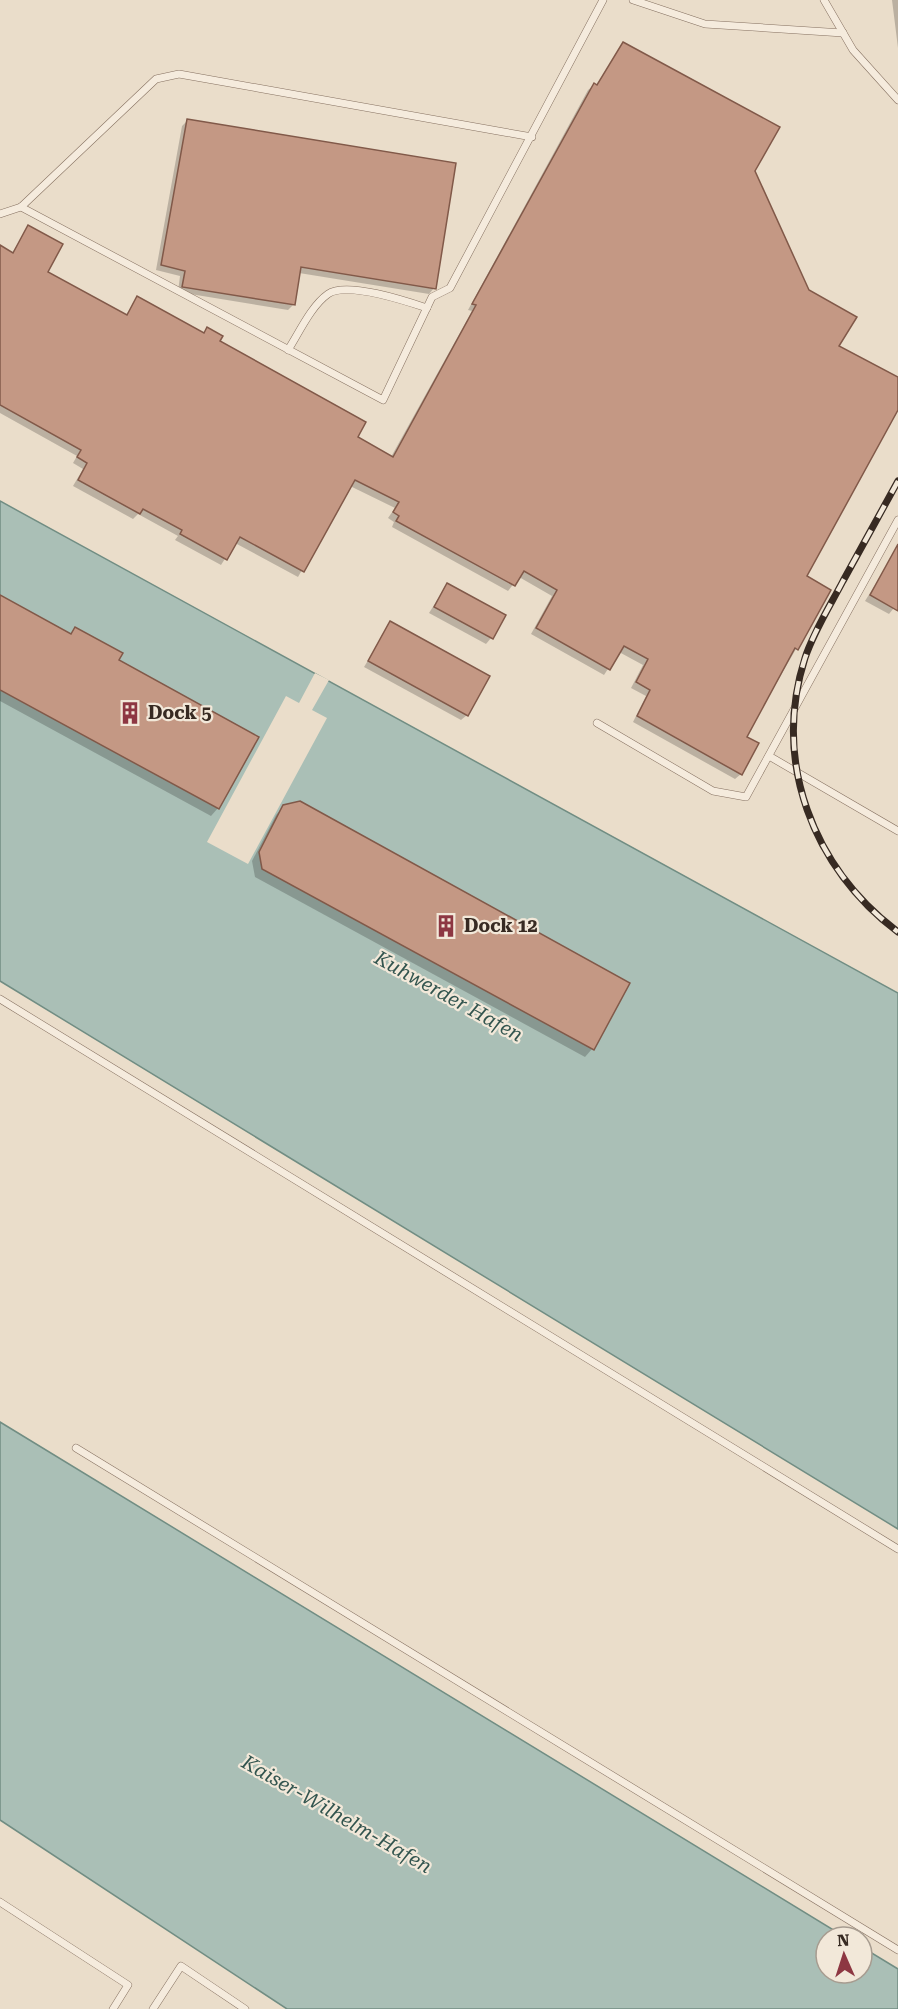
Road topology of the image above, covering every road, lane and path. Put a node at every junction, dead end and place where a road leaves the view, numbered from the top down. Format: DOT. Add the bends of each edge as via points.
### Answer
graph roads {
  1 [pos="603,0"];
  2 [pos="633,0"];
  3 [pos="824,0"];
  4 [pos="843,33"];
  5 [pos="898,100"];
  6 [pos="532,137"];
  7 [pos="21,207"];
  8 [pos="0,214"];
  9 [pos="427,308"];
  10 [pos="288,350"];
  11 [pos="898,520"];
  12 [pos="597,723"];
  13 [pos="768,756"];
  14 [pos="898,831"];
  15 [pos="0,999"];
  16 [pos="76,1448"];
  17 [pos="898,1549"];
  18 [pos="0,1902"];
  19 [pos="898,1950"];
  20 [pos="113,2009"];
  21 [pos="153,2009"];
  22 [pos="245,2009"];
  1 -- 6 [label="lane"];
  2 -- 4 [label="lane" via="705,24"];
  3 -- 4 [label="lane"];
  4 -- 5 [label="lane"];
  6 -- 7 [label="lane" via="179,74 156,79"];
  6 -- 9 [label="lane" via="450,288 432,297"];
  7 -- 8 [label="lane"];
  7 -- 10 [label="lane"];
  9 -- 10 [label="lane" via="351,289 334,290 319,302"];
  9 -- 10 [label="lane" via="383,400"];
  11 -- 13 [label="lane"];
  12 -- 13 [label="lane" via="713,791 733,796 746,797"];
  13 -- 14 [label="lane"];
  15 -- 17 [label="lane"];
  16 -- 19 [label="lane"];
  18 -- 20 [label="lane" via="128,1985"];
  21 -- 22 [label="lane" via="181,1966"];
}
